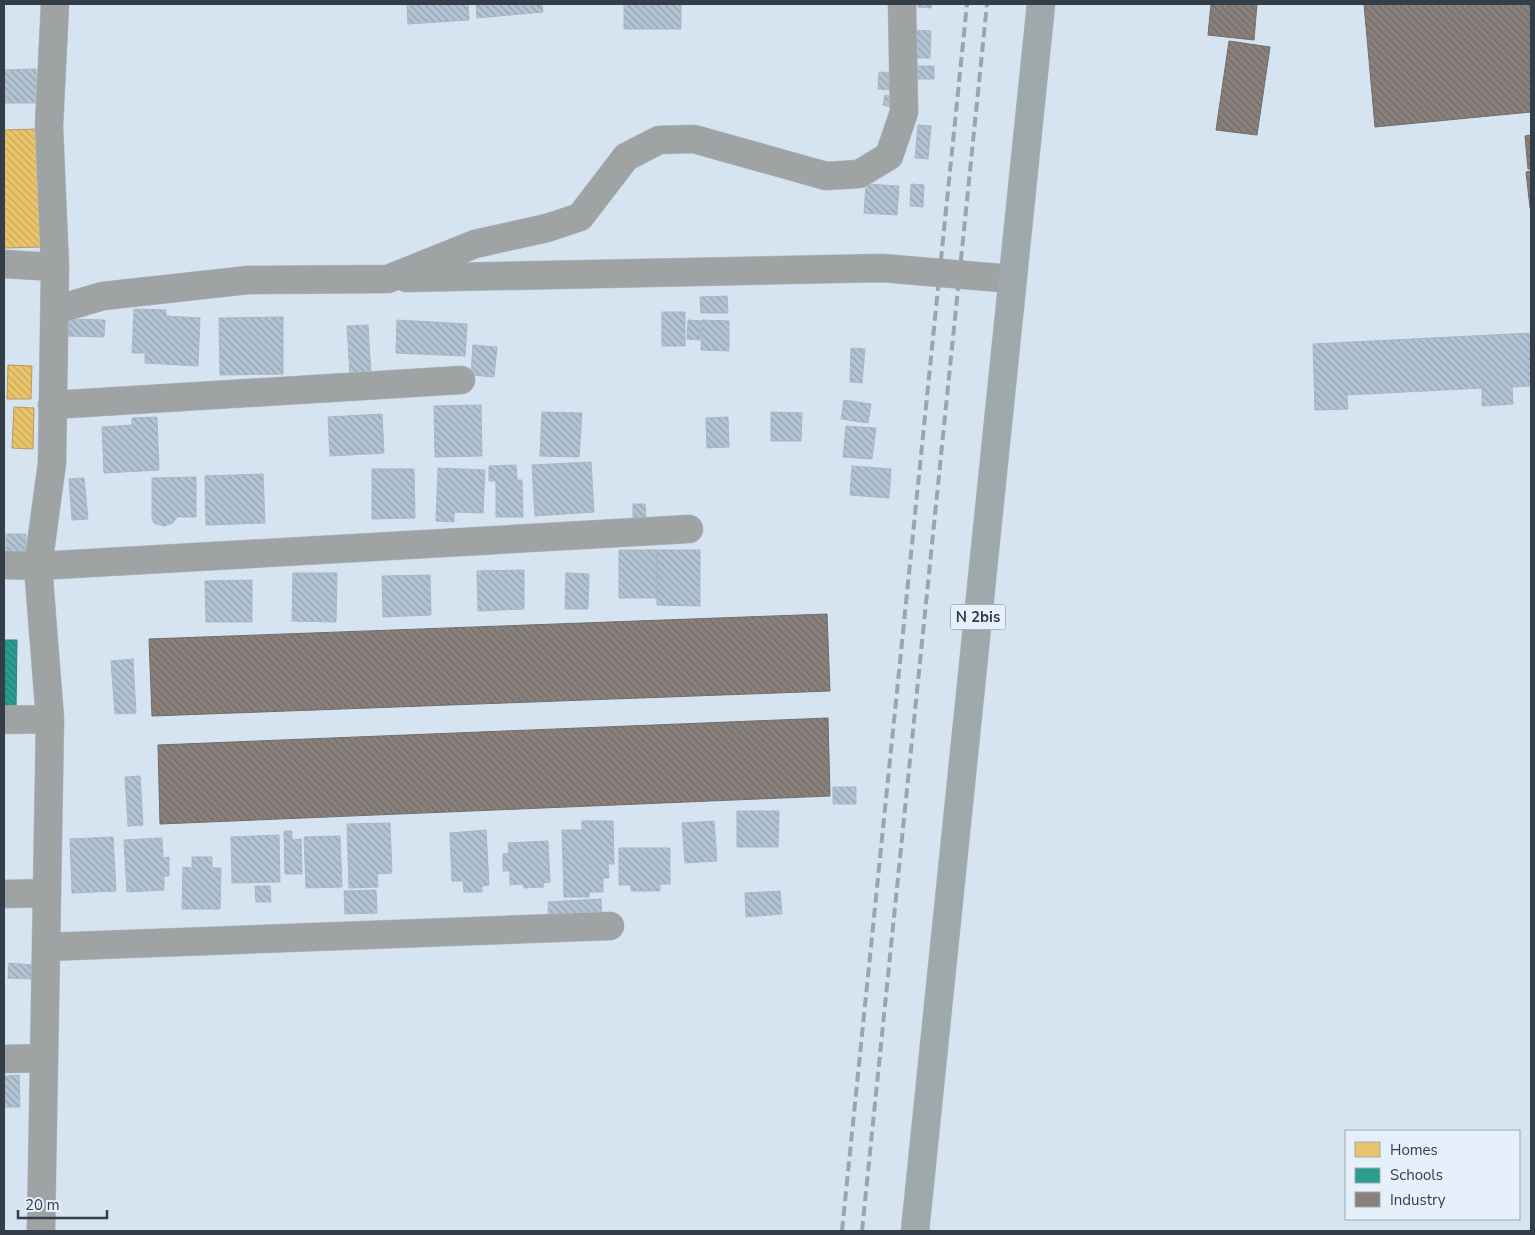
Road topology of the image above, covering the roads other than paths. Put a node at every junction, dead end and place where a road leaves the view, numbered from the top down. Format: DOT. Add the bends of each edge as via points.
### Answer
graph roads {
  1 [pos="56,4"];
  2 [pos="902,4"];
  3 [pos="1041,4"];
  4 [pos="4,264"];
  5 [pos="56,266"];
  6 [pos="388,279"];
  7 [pos="1012,279"];
  8 [pos="54,310"];
  9 [pos="460,380"];
  10 [pos="52,405"];
  11 [pos="689,529"];
  12 [pos="4,565"];
  13 [pos="38,566"];
  14 [pos="50,719"];
  15 [pos="4,720"];
  16 [pos="47,893"];
  17 [pos="4,894"];
  18 [pos="610,926"];
  19 [pos="46,947"];
  20 [pos="44,1058"];
  21 [pos="4,1059"];
  22 [pos="41,1231"];
  23 [pos="915,1231"];
  1 -- 5 [label="street" via="49,126"];
  2 -- 6 [label="street" via="904,112 889,156 859,174 826,176 694,139 659,140 626,157 580,217 475,244"];
  3 -- 7 [label="main road, N 2bis"];
  4 -- 5 [label="street"];
  5 -- 8 [label="street"];
  6 -- 7 [label="street" via="882,268"];
  6 -- 8 [label="street" via="248,280 103,296"];
  7 -- 23 [label="main road, N 2bis"];
  8 -- 10 [label="street"];
  9 -- 10 [label="street"];
  10 -- 13 [label="street" via="52,463"];
  11 -- 13 [label="street"];
  12 -- 13 [label="street"];
  13 -- 14 [label="street"];
  14 -- 15 [label="street"];
  14 -- 16 [label="street"];
  16 -- 17 [label="street"];
  16 -- 19 [label="street"];
  18 -- 19 [label="street"];
  19 -- 20 [label="street"];
  20 -- 21 [label="street"];
  20 -- 22 [label="street"];
}
